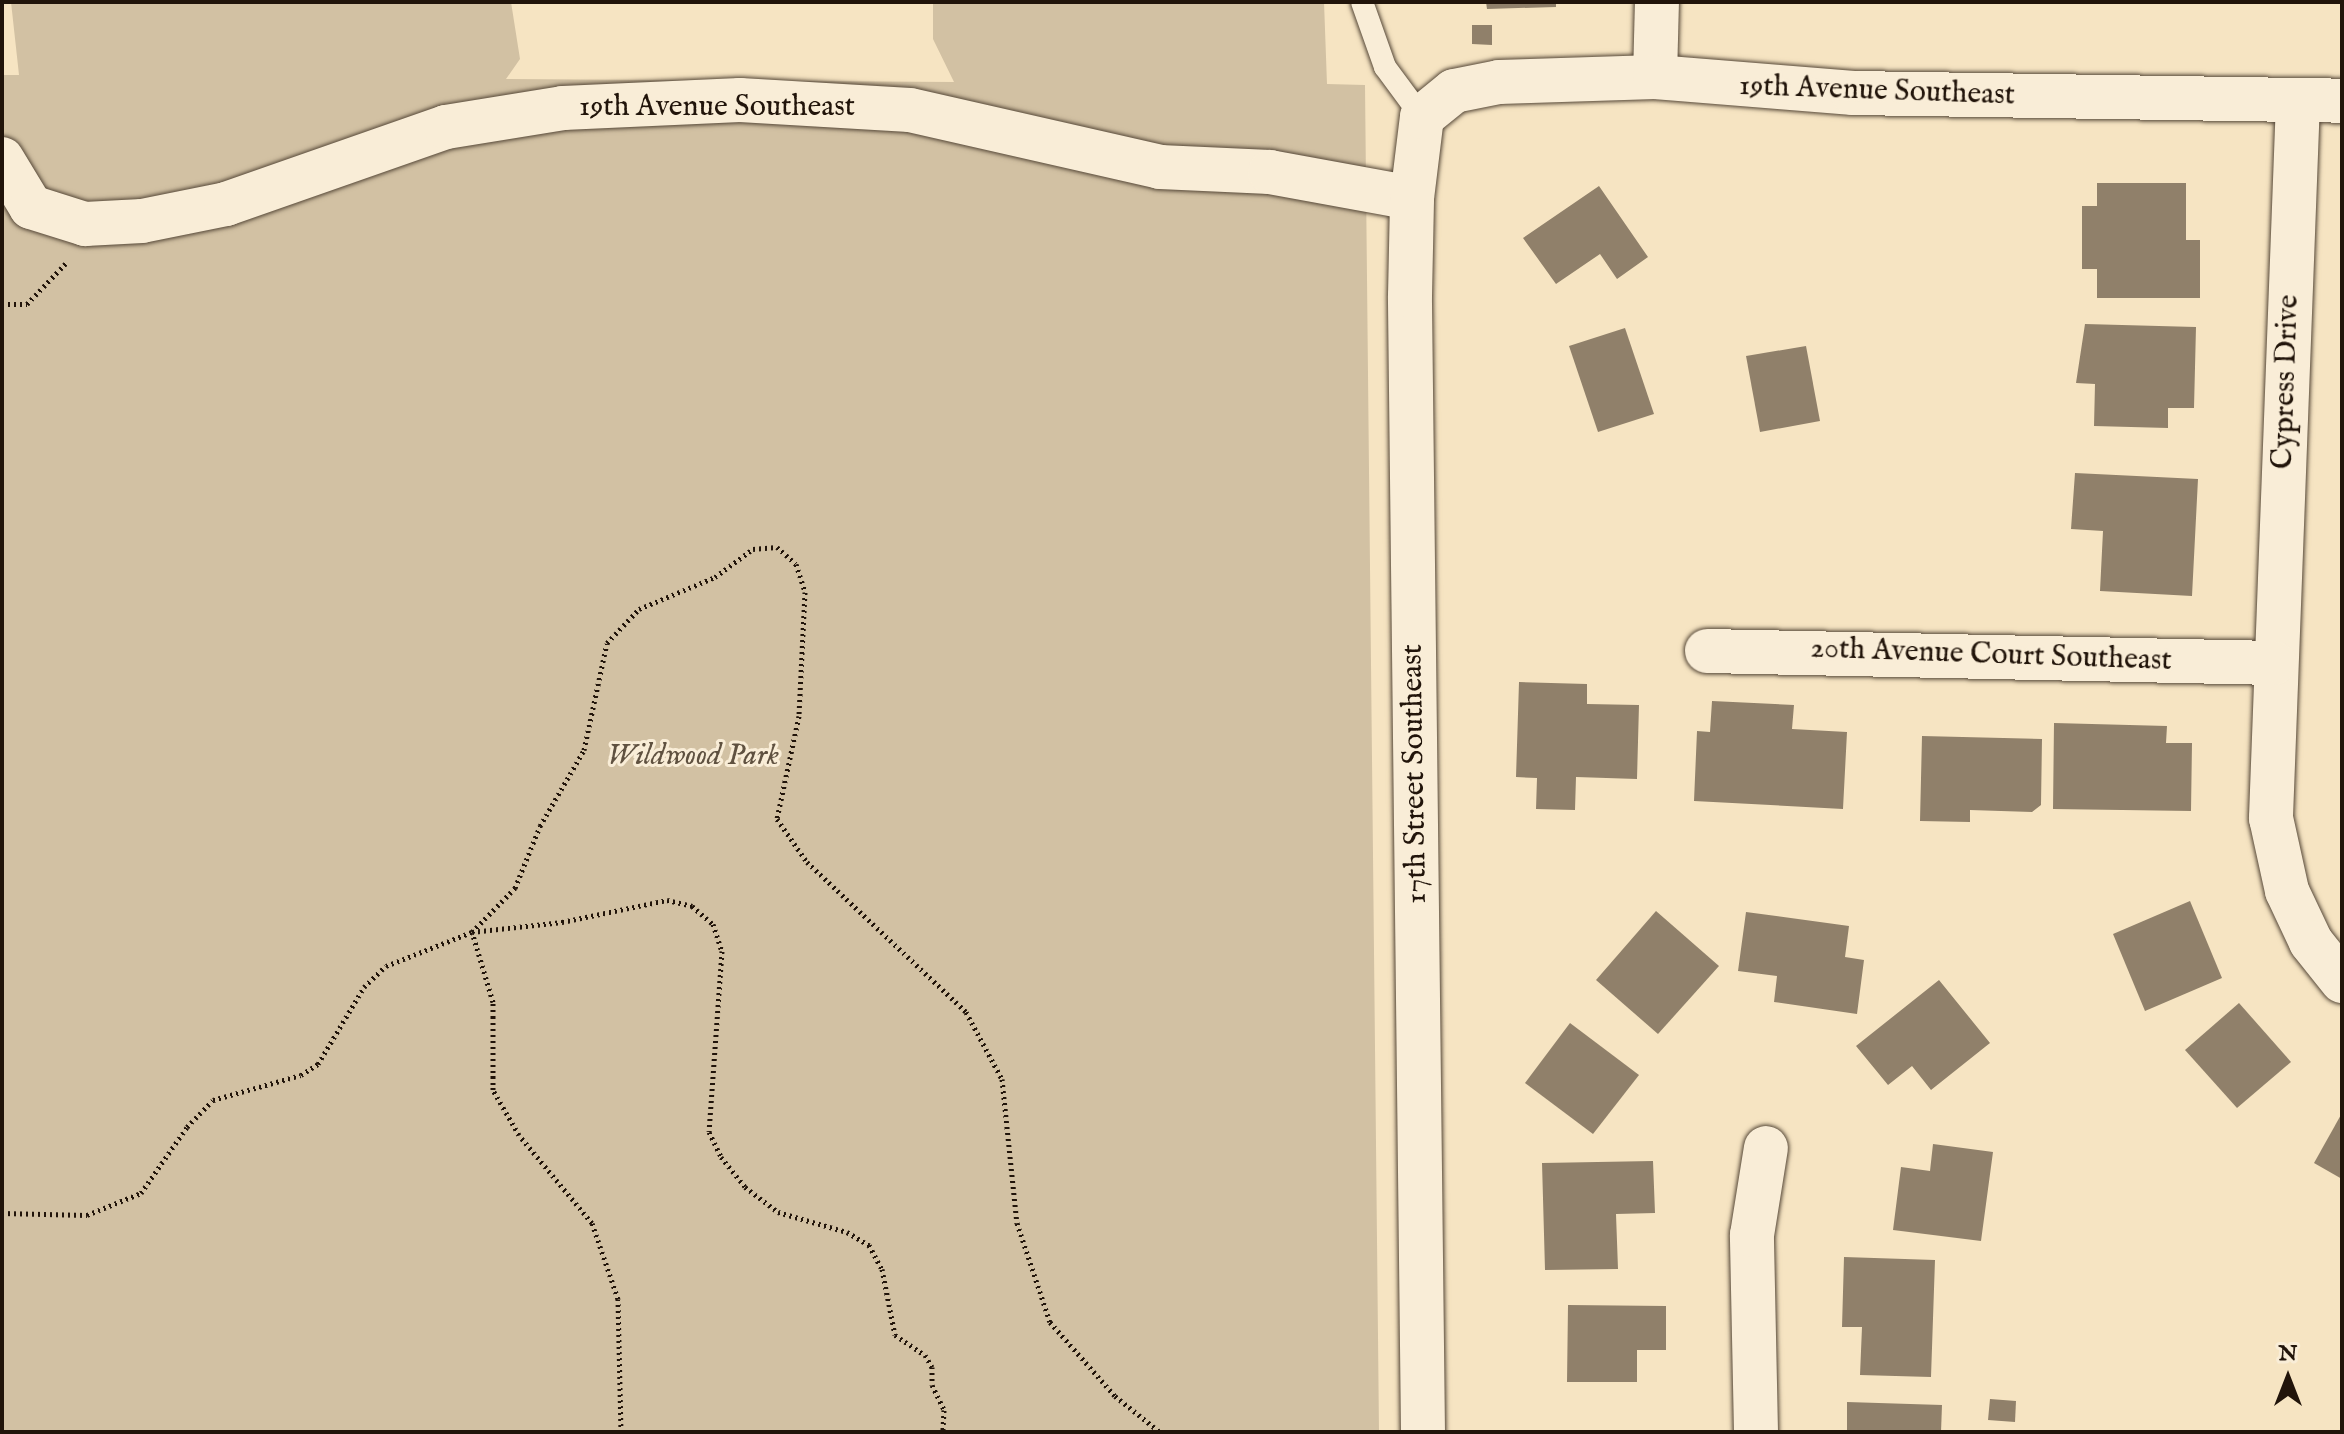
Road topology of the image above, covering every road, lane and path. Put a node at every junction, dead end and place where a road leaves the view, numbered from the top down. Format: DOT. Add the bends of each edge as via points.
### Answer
graph roads {
  1 [pos="1362,2"];
  2 [pos="1657,2"];
  3 [pos="1655,77"];
  4 [pos="2298,101"];
  5 [pos="2342,101"];
  6 [pos="1422,117"];
  7 [pos="2,159"];
  8 [pos="1412,198"];
  9 [pos="85,224"];
  10 [pos="2,304"];
  11 [pos="1707,651"];
  12 [pos="2274,663"];
  13 [pos="472,932"];
  14 [pos="2342,981"];
  15 [pos="1766,1148"];
  16 [pos="2,1213"];
  17 [pos="621,1432"];
  18 [pos="943,1432"];
  19 [pos="1160,1432"];
  20 [pos="1423,1432"];
  21 [pos="1756,1432"];
  1 -- 6 [label="lane" via="1385,67"];
  2 -- 3 [label="street"];
  3 -- 4 [label="street, 19th Avenue Southeast" via="1853,93"];
  3 -- 6 [label="street, 19th Avenue Southeast" via="1499,82 1454,91"];
  4 -- 5 [label="street, 19th Avenue Southeast"];
  4 -- 12 [label="street, Cypress Drive"];
  6 -- 8 [label="street, 17th Street Southeast"];
  7 -- 9 [label="street, 19th Avenue Southeast" via="31,207"];
  8 -- 9 [label="street, 19th Avenue Southeast" via="1270,172 1160,167 910,110 740,100 563,108 446,127 226,204 142,221"];
  8 -- 20 [label="street, 17th Street Southeast"];
  9 -- 10 [label="path" via="68,260 27,304"];
  11 -- 12 [label="street, 20th Avenue Court Southeast"];
  12 -- 14 [label="street, Cypress Drive" via="2269,773 2276,852 2311,942"];
  13 -- 16 [label="path" via="386,966 364,987 318,1064 301,1075 213,1100 187,1127 141,1193 87,1215"];
  13 -- 17 [label="path" via="493,1002 493,1090 519,1135 592,1223 618,1299"];
  13 -- 18 [label="path" via="562,922 667,900 692,906 713,924 722,951 709,1132 745,1187 778,1212 847,1232 869,1245 882,1269 895,1335 925,1355 932,1367 932,1385 944,1410"];
  13 -- 19 [label="path" via="515,888 540,826 584,750 607,643 639,609 715,577 753,549 777,547 796,564 805,592 799,716 777,819 807,862 966,1012 1002,1079 1017,1223 1050,1322 1115,1396"];
  15 -- 21 [label="street" via="1752,1235"];
}
